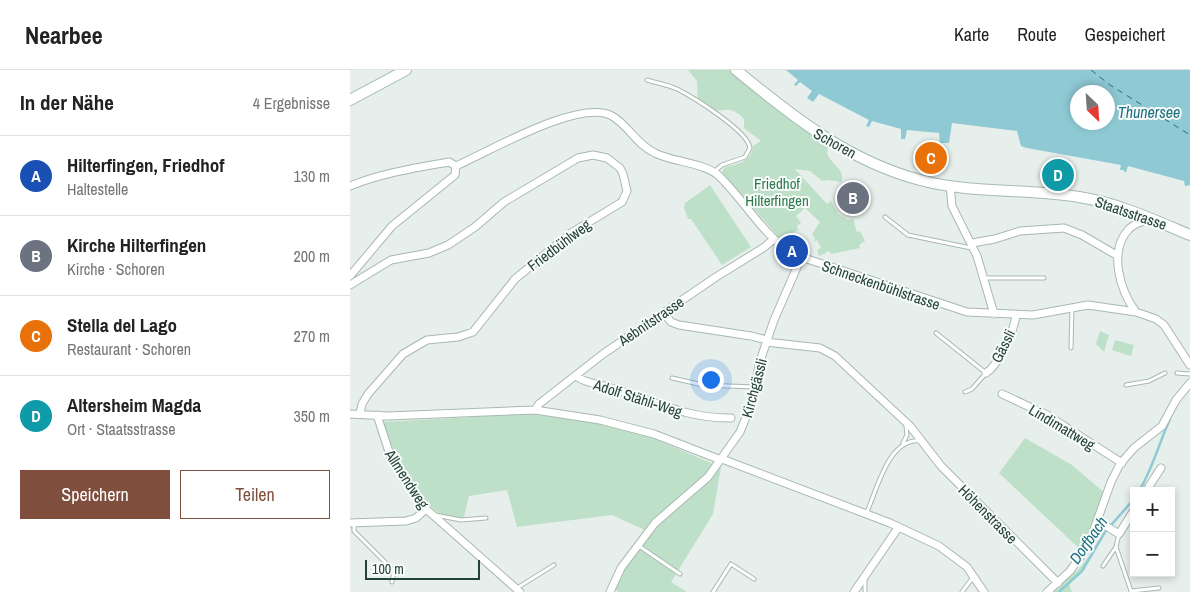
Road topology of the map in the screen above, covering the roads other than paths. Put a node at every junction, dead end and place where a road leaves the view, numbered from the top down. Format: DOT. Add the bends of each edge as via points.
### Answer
graph roads {
  1 [pos="406,70"];
  2 [pos="736,70"];
  3 [pos="647,80"];
  4 [pos="350,100"];
  5 [pos="456,166"];
  6 [pos="714,172"];
  7 [pos="367,179"];
  8 [pos="350,186"];
  9 [pos="950,186"];
  10 [pos="350,191"];
  11 [pos="886,217"];
  12 [pos="1149,217"];
  13 [pos="1190,235"];
  14 [pos="774,239"];
  15 [pos="973,246"];
  16 [pos="1118,256"];
  17 [pos="801,258"];
  18 [pos="350,276"];
  19 [pos="984,278"];
  20 [pos="1044,278"];
  21 [pos="350,285"];
  22 [pos="1072,307"];
  23 [pos="1136,312"];
  24 [pos="664,313"];
  25 [pos="994,314"];
  26 [pos="1016,315"];
  27 [pos="936,333"];
  28 [pos="767,341"];
  29 [pos="1071,348"];
  30 [pos="1190,365"];
  31 [pos="986,373"];
  32 [pos="1165,373"];
  33 [pos="1177,373"];
  34 [pos="1190,374"];
  35 [pos="576,376"];
  36 [pos="672,378"];
  37 [pos="1190,383"];
  38 [pos="1126,385"];
  39 [pos="755,387"];
  40 [pos="965,392"];
  41 [pos="1002,394"];
  42 [pos="535,410"];
  43 [pos="350,414"];
  44 [pos="360,414"];
  45 [pos="376,415"];
  46 [pos="731,418"];
  47 [pos="906,422"];
  48 [pos="921,441"];
  49 [pos="903,444"];
  50 [pos="722,460"];
  51 [pos="1122,462"];
  52 [pos="1161,468"];
  53 [pos="1149,487"];
  54 [pos="428,511"];
  55 [pos="866,514"];
  56 [pos="1130,515"];
  57 [pos="486,518"];
  58 [pos="1098,521"];
  59 [pos="352,523"];
  60 [pos="898,528"];
  61 [pos="1116,533"];
  62 [pos="638,546"];
  63 [pos="1116,547"];
  64 [pos="554,565"];
  65 [pos="1103,566"];
  66 [pos="680,574"];
  67 [pos="864,576"];
  68 [pos="974,576"];
  69 [pos="754,579"];
  70 [pos="392,582"];
  71 [pos="1058,583"];
  72 [pos="1159,588"];
  73 [pos="518,590"];
  74 [pos="611,590"];
  75 [pos="865,591"];
  76 [pos="619,592"];
  77 [pos="713,592"];
  78 [pos="854,592"];
  79 [pos="962,592"];
  80 [pos="984,592"];
  81 [pos="1047,592"];
  1 -- 4 [label="main road"];
  2 -- 9 [label="main road, Schoren" via="793,117 830,141 901,174"];
  3 -- 6 [label="lane" via="678,89 735,126 747,138 750,148 744,157 722,165"];
  5 -- 6 [label="street" via="540,127 593,112 612,116 656,154"];
  5 -- 7 [label="street" via="449,162"];
  5 -- 18 [label="street" via="455,175 392,226"];
  6 -- 14 [label="street, Schneckenbühlstrasse"];
  7 -- 8 [label="street"];
  7 -- 10 [label="street"];
  9 -- 12 [label="main road, Staatsstrasse" via="1078,196"];
  9 -- 15 [label="street" via="954,210"];
  11 -- 15 [label="lane" via="908,235"];
  12 -- 13 [label="main road, Staatsstrasse"];
  12 -- 16 [label="street" via="1129,229"];
  14 -- 17 [label="street, Schneckenbühlstrasse"];
  14 -- 24 [label="street, Aebnitstrasse"];
  15 -- 16 [label="street" via="1020,231 1064,228"];
  15 -- 19 [label="street"];
  16 -- 23 [label="street" via="1122,288"];
  17 -- 25 [label="street, Schneckenbühlstrasse" via="946,307"];
  17 -- 28 [label="street, Kirchgässli"];
  19 -- 20 [label="lane"];
  19 -- 25 [label="street"];
  21 -- 44 [label="street, Friedbühlweg" via="391,260 448,245 476,227 504,202 584,156 607,158 620,168 627,191 624,200 571,233 515,278 473,332 458,338 428,340 403,354 364,400"];
  22 -- 23 [label="street, Schneckenbühlstrasse" via="1103,306"];
  22 -- 26 [label="street, Schneckenbühlstrasse"];
  22 -- 29 [label="lane"];
  23 -- 30 [label="street, Schneckenbühlstrasse" via="1156,319 1164,326"];
  24 -- 28 [label="street, Höhenstrasse" via="679,326"];
  24 -- 35 [label="street, Aebnitstrasse" via="602,354"];
  25 -- 26 [label="street, Schneckenbühlstrasse"];
  26 -- 31 [label="street, Gässli" via="1002,352"];
  27 -- 31 [label="lane, Gässli"];
  28 -- 39 [label="street, Kirchgässli"];
  28 -- 47 [label="street, Höhenstrasse" via="827,350"];
  31 -- 40 [label="lane, Gässli"];
  32 -- 38 [label="lane" via="1149,381"];
  33 -- 34 [label="lane"];
  35 -- 42 [label="street, Aebnitstrasse"];
  35 -- 46 [label="street, Adolf Stähli-Weg" via="672,410"];
  36 -- 39 [label="lane" via="704,385"];
  37 -- 51 [label="street" via="1162,426"];
  39 -- 50 [label="street, Kirchgässli" via="744,426"];
  41 -- 51 [label="street, Lindimattweg" via="1047,415"];
  42 -- 45 [label="street"];
  42 -- 50 [label="street" via="600,420 654,434"];
  43 -- 44 [label="street"];
  44 -- 45 [label="street"];
  45 -- 54 [label="street, Allmendweg" via="390,455"];
  47 -- 48 [label="street, Höhenstrasse"];
  47 -- 49 [label="lane" via="907,436"];
  48 -- 49 [label="lane"];
  48 -- 71 [label="street, Höhenstrasse" via="941,466"];
  49 -- 55 [label="lane" via="890,458"];
  50 -- 55 [label="street"];
  50 -- 62 [label="street, Kirchgässli" via="702,483 655,523"];
  51 -- 58 [label="street" via="1111,482"];
  52 -- 53 [label="street"];
  54 -- 57 [label="lane, Allmendweg" via="461,520"];
  54 -- 59 [label="street" via="406,521"];
  54 -- 73 [label="street, Allmendweg"];
  55 -- 60 [label="street"];
  56 -- 61 [label="street"];
  58 -- 61 [label="street"];
  58 -- 71 [label="street" via="1084,553"];
  59 -- 70 [label="lane" via="354,531 394,571"];
  60 -- 67 [label="street"];
  60 -- 68 [label="street" via="939,546"];
  61 -- 63 [label="lane"];
  62 -- 66 [label="lane"];
  62 -- 74 [label="street, Kirchgässli" via="619,572"];
  63 -- 65 [label="lane"];
  63 -- 72 [label="lane" via="1131,591"];
  64 -- 73 [label="lane, Allmendweg"];
  67 -- 75 [label="lane"];
  67 -- 78 [label="street"];
  68 -- 79 [label="lane"];
  68 -- 80 [label="street"];
  69 -- 77 [label="lane" via="731,564"];
  71 -- 81 [label="street"];
  74 -- 76 [label="street"];
}
